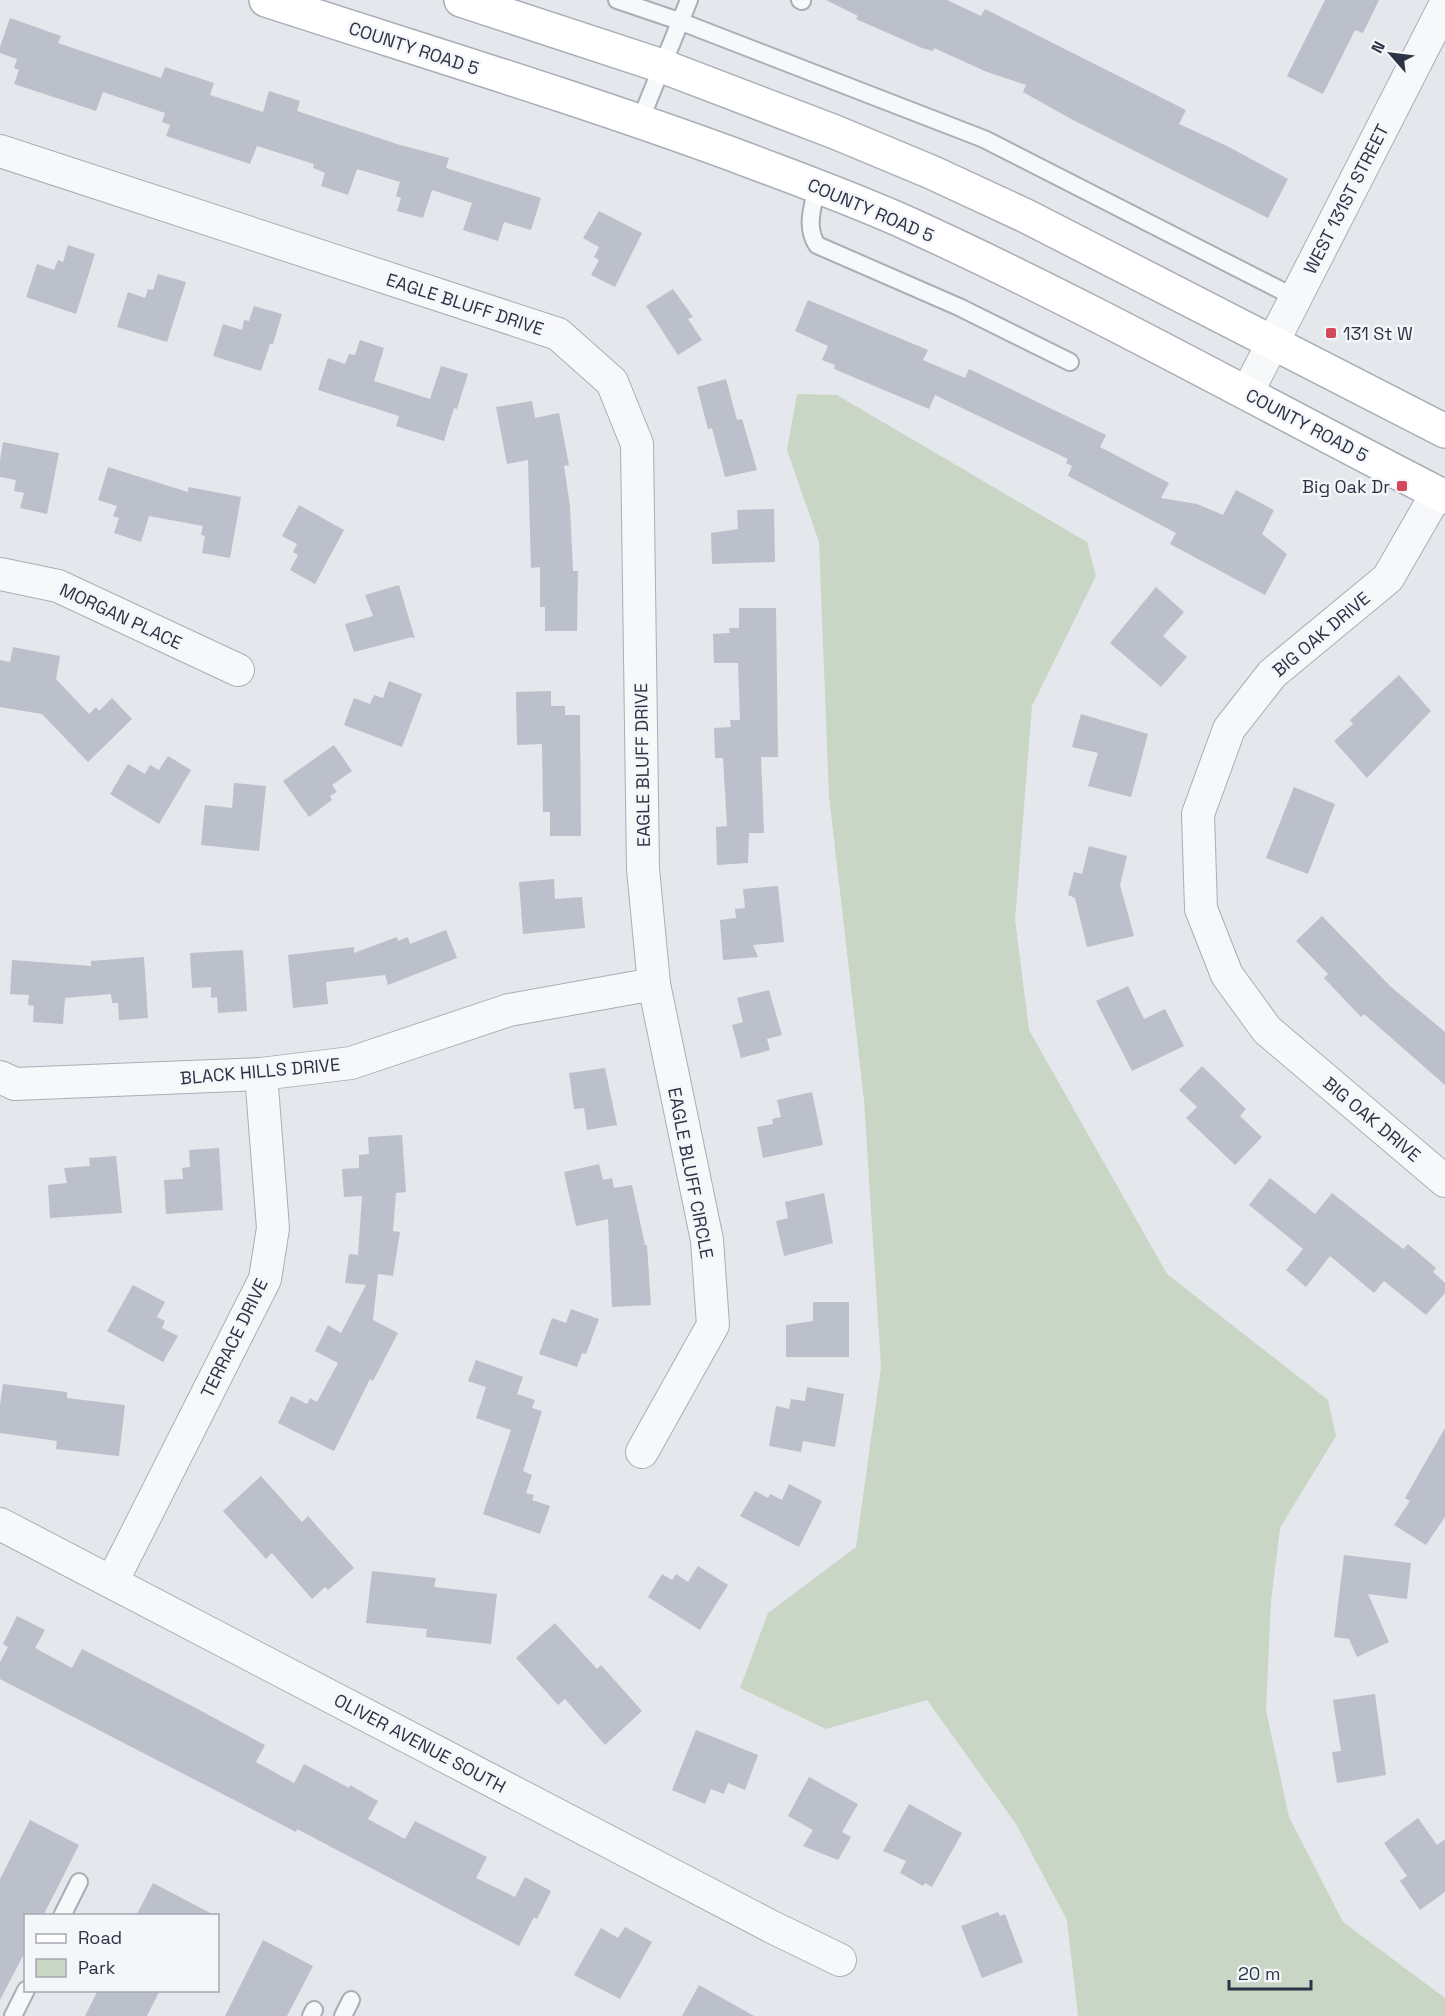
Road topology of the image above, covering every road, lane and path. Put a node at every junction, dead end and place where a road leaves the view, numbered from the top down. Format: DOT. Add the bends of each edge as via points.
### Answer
graph roads {
  1 [pos="266,0"];
  2 [pos="461,0"];
  3 [pos="617,0"];
  4 [pos="689,0"];
  5 [pos="1445,5"];
  6 [pos="679,21"];
  7 [pos="662,66"];
  8 [pos="640,121"];
  9 [pos="0,151"];
  10 [pos="817,186"];
  11 [pos="1296,298"];
  12 [pos="1273,342"];
  13 [pos="1071,362"];
  14 [pos="1247,393"];
  15 [pos="1445,431"];
  16 [pos="1441,495"];
  17 [pos="0,574"];
  18 [pos="238,670"];
  19 [pos="654,984"];
  20 [pos="261,1074"];
  21 [pos="0,1077"];
  22 [pos="1445,1181"];
  23 [pos="642,1452"];
  24 [pos="0,1524"];
  25 [pos="112,1582"];
  26 [pos="79,1882"];
  27 [pos="63,1914"];
  28 [pos="840,1960"];
  29 [pos="25,1992"];
  30 [pos="351,2000"];
  31 [pos="13,2016"];
  32 [pos="343,2016"];
  1 -- 8 [label="main road, COUNTY ROAD 5"];
  2 -- 7 [label="main road"];
  3 -- 6 [label="lane"];
  4 -- 6 [label="lane"];
  5 -- 11 [label="street, WEST 131ST STREET"];
  6 -- 7 [label="lane"];
  6 -- 11 [label="lane" via="984,139"];
  7 -- 8 [label="lane"];
  7 -- 12 [label="main road" via="941,176"];
  8 -- 10 [label="main road, COUNTY ROAD 5"];
  9 -- 19 [label="street, EAGLE BLUFF DRIVE" via="558,334 612,382 637,444 643,868"];
  10 -- 13 [label="lane" via="810,236 817,245 959,307"];
  10 -- 14 [label="main road, COUNTY ROAD 5" via="993,265"];
  11 -- 12 [label="street, WEST 131ST STREET"];
  12 -- 14 [label="street, WEST 131ST STREET"];
  12 -- 15 [label="main road"];
  14 -- 16 [label="main road, COUNTY ROAD 5"];
  16 -- 22 [label="street, BIG OAK DRIVE" via="1388,578 1272,674 1229,729 1198,814 1202,909 1227,975 1268,1030"];
  17 -- 18 [label="street, MORGAN PLACE" via="58,586"];
  19 -- 20 [label="street, BLACK HILLS DRIVE" via="509,1010 351,1063"];
  19 -- 23 [label="street, EAGLE BLUFF CIRCLE" via="707,1240 713,1324"];
  20 -- 21 [label="street, BLACK HILLS DRIVE" via="15,1084"];
  20 -- 25 [label="street, TERRACE DRIVE" via="273,1228 265,1279"];
  24 -- 25 [label="street, OLIVER AVENUE SOUTH"];
  25 -- 28 [label="street, OLIVER AVENUE SOUTH"];
  26 -- 27 [label="lane"];
  29 -- 31 [label="lane"];
  30 -- 32 [label="lane"];
}
